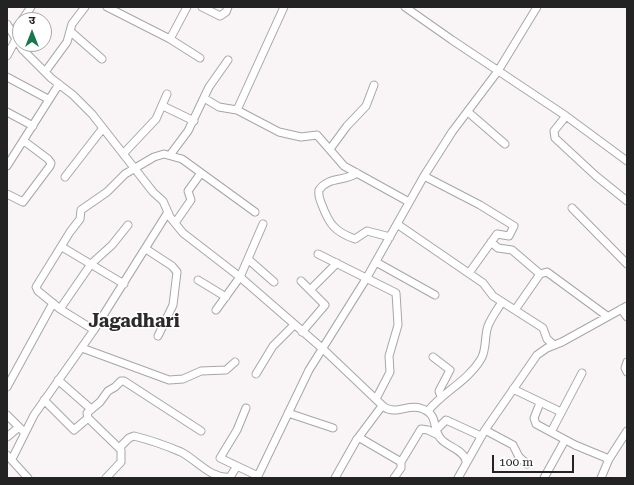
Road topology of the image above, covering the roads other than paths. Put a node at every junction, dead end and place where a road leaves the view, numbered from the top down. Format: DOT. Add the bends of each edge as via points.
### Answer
graph roads {
  1 [pos="85,7"];
  2 [pos="107,7"];
  3 [pos="187,7"];
  4 [pos="202,7"];
  5 [pos="228,7"];
  6 [pos="284,7"];
  7 [pos="405,7"];
  8 [pos="537,7"];
  9 [pos="70,31"];
  10 [pos="170,39"];
  11 [pos="12,44"];
  12 [pos="25,52"];
  13 [pos="7,56"];
  14 [pos="200,58"];
  15 [pos="102,59"];
  16 [pos="228,60"];
  17 [pos="498,71"];
  18 [pos="44,72"];
  19 [pos="7,77"];
  20 [pos="59,84"];
  21 [pos="374,85"];
  22 [pos="166,94"];
  23 [pos="204,98"];
  24 [pos="48,100"];
  25 [pos="163,106"];
  26 [pos="237,110"];
  27 [pos="468,112"];
  28 [pos="8,114"];
  29 [pos="566,116"];
  30 [pos="194,121"];
  31 [pos="33,126"];
  32 [pos="103,128"];
  33 [pos="24,141"];
  34 [pos="505,144"];
  35 [pos="330,148"];
  36 [pos="124,153"];
  37 [pos="170,155"];
  38 [pos="627,161"];
  39 [pos="7,166"];
  40 [pos="135,168"];
  41 [pos="201,173"];
  42 [pos="357,173"];
  43 [pos="424,176"];
  44 [pos="65,177"];
  45 [pos="7,194"];
  46 [pos="627,201"];
  47 [pos="409,202"];
  48 [pos="572,208"];
  49 [pos="168,212"];
  50 [pos="255,212"];
  51 [pos="175,222"];
  52 [pos="264,224"];
  53 [pos="397,224"];
  54 [pos="128,225"];
  55 [pos="390,237"];
  56 [pos="492,242"];
  57 [pos="62,247"];
  58 [pos="146,249"];
  59 [pos="318,254"];
  60 [pos="249,260"];
  61 [pos="376,262"];
  62 [pos="91,264"];
  63 [pos="336,264"];
  64 [pos="627,264"];
  65 [pos="469,274"];
  66 [pos="540,274"];
  67 [pos="240,278"];
  68 [pos="366,279"];
  69 [pos="198,280"];
  70 [pos="301,281"];
  71 [pos="274,282"];
  72 [pos="124,284"];
  73 [pos="310,290"];
  74 [pos="435,295"];
  75 [pos="226,297"];
  76 [pos="502,302"];
  77 [pos="53,303"];
  78 [pos="624,308"];
  79 [pos="60,309"];
  80 [pos="216,310"];
  81 [pos="515,310"];
  82 [pos="607,316"];
  83 [pos="627,317"];
  84 [pos="294,326"];
  85 [pos="94,330"];
  86 [pos="302,332"];
  87 [pos="158,336"];
  88 [pos="554,345"];
  89 [pos="82,348"];
  90 [pos="322,349"];
  91 [pos="433,358"];
  92 [pos="235,362"];
  93 [pos="627,362"];
  94 [pos="627,372"];
  95 [pos="582,373"];
  96 [pos="256,374"];
  97 [pos="58,380"];
  98 [pos="7,387"];
  99 [pos="513,389"];
  100 [pos="441,397"];
  101 [pos="376,399"];
  102 [pos="44,400"];
  103 [pos="540,402"];
  104 [pos="382,406"];
  105 [pos="246,408"];
  106 [pos="91,409"];
  107 [pos="428,411"];
  108 [pos="561,412"];
  109 [pos="288,413"];
  110 [pos="7,416"];
  111 [pos="88,418"];
  112 [pos="333,428"];
  113 [pos="21,430"];
  114 [pos="201,431"];
  115 [pos="627,431"];
  116 [pos="438,432"];
  117 [pos="551,432"];
  118 [pos="483,433"];
  119 [pos="7,437"];
  120 [pos="358,438"];
  121 [pos="565,440"];
  122 [pos="120,447"];
  123 [pos="9,457"];
  124 [pos="609,459"];
  125 [pos="466,461"];
  126 [pos="401,462"];
  127 [pos="527,464"];
  128 [pos="236,466"];
  129 [pos="257,477"];
  130 [pos="603,477"];
  131 [pos="28,478"];
  132 [pos="106,478"];
  133 [pos="335,478"];
  134 [pos="394,478"];
  135 [pos="458,478"];
  136 [pos="544,478"];
  1 -- 9 [label="street" via="72,24"];
  2 -- 10 [label="street"];
  3 -- 10 [label="street"];
  4 -- 5 [label="street" via="220,16"];
  6 -- 26 [label="street"];
  7 -- 17 [label="street"];
  8 -- 17 [label="street"];
  9 -- 15 [label="street"];
  9 -- 18 [label="street" via="67,42"];
  10 -- 14 [label="street"];
  11 -- 13 [label="street"];
  12 -- 18 [label="street"];
  16 -- 23 [label="street"];
  17 -- 27 [label="street"];
  17 -- 29 [label="street"];
  18 -- 20 [label="street"];
  19 -- 24 [label="street"];
  20 -- 24 [label="street"];
  20 -- 32 [label="street" via="80,102"];
  21 -- 35 [label="street" via="366,106"];
  22 -- 25 [label="street"];
  23 -- 26 [label="street" via="220,107"];
  23 -- 30 [label="street"];
  24 -- 31 [label="street"];
  25 -- 30 [label="street"];
  25 -- 36 [label="street" via="156,119"];
  26 -- 35 [label="street" via="283,133 301,137 317,135"];
  27 -- 34 [label="street"];
  27 -- 43 [label="street"];
  28 -- 31 [label="street"];
  29 -- 38 [label="street"];
  29 -- 46 [label="street" via="554,131 554,138"];
  30 -- 37 [label="street"];
  31 -- 33 [label="street"];
  32 -- 36 [label="street"];
  32 -- 44 [label="street"];
  33 -- 39 [label="street"];
  33 -- 45 [label="street" via="51,163 23,202"];
  35 -- 42 [label="street" via="344,166"];
  36 -- 40 [label="street"];
  37 -- 40 [label="street" via="154,157"];
  37 -- 41 [label="street" via="182,159"];
  40 -- 49 [label="street" via="163,201"];
  40 -- 57 [label="street" via="81,210 80,219"];
  41 -- 50 [label="street"];
  41 -- 51 [label="street" via="188,191 191,200"];
  42 -- 47 [label="street"];
  42 -- 55 [label="street" via="348,178 330,181 319,190 328,221 355,239 367,231"];
  43 -- 47 [label="street"];
  43 -- 56 [label="street" via="514,226 510,236 497,234"];
  47 -- 53 [label="street"];
  48 -- 64 [label="street"];
  49 -- 51 [label="street"];
  49 -- 58 [label="street"];
  51 -- 67 [label="street" via="192,240"];
  52 -- 60 [label="street"];
  53 -- 55 [label="street"];
  53 -- 65 [label="street"];
  54 -- 62 [label="street" via="112,245"];
  55 -- 61 [label="street"];
  56 -- 65 [label="street"];
  56 -- 66 [label="street" via="498,248 512,250"];
  57 -- 62 [label="street"];
  57 -- 77 [label="street" via="36,287 38,292"];
  58 -- 72 [label="street"];
  58 -- 87 [label="street" via="177,272 173,305"];
  59 -- 63 [label="street"];
  60 -- 67 [label="street"];
  60 -- 71 [label="street"];
  61 -- 68 [label="street"];
  61 -- 74 [label="street"];
  62 -- 72 [label="street"];
  62 -- 79 [label="street"];
  63 -- 68 [label="street"];
  63 -- 73 [label="street"];
  65 -- 76 [label="street"];
  66 -- 81 [label="street"];
  66 -- 82 [label="street" via="551,274"];
  67 -- 75 [label="street"];
  67 -- 84 [label="street"];
  68 -- 90 [label="street"];
  68 -- 101 [label="street" via="394,291 397,297 397,329 389,356 390,372"];
  69 -- 75 [label="street"];
  70 -- 73 [label="street"];
  72 -- 85 [label="street"];
  73 -- 86 [label="street" via="325,305"];
  75 -- 80 [label="street"];
  76 -- 81 [label="street"];
  76 -- 100 [label="street" via="488,327 480,360"];
  77 -- 79 [label="street"];
  77 -- 98 [label="street"];
  78 -- 82 [label="street"];
  78 -- 83 [label="street"];
  79 -- 85 [label="street"];
  81 -- 88 [label="street" via="543,328 547,339"];
  82 -- 88 [label="street"];
  84 -- 86 [label="street"];
  84 -- 96 [label="street" via="273,346"];
  85 -- 89 [label="street"];
  86 -- 90 [label="street"];
  88 -- 99 [label="street" via="537,355"];
  89 -- 92 [label="street" via="169,380 183,379 200,371 226,370"];
  89 -- 97 [label="street"];
  90 -- 101 [label="street"];
  90 -- 109 [label="street"];
  91 -- 100 [label="street" via="450,370 439,391"];
  93 -- 94 [label="street"];
  95 -- 108 [label="street"];
  97 -- 102 [label="street"];
  97 -- 106 [label="street"];
  99 -- 103 [label="street"];
  99 -- 118 [label="street"];
  100 -- 107 [label="street"];
  101 -- 104 [label="street"];
  102 -- 111 [label="street" via="74,430"];
  102 -- 113 [label="street"];
  103 -- 108 [label="street"];
  103 -- 117 [label="street" via="534,420 536,424"];
  104 -- 107 [label="street" via="388,410 414,407"];
  104 -- 120 [label="street"];
  105 -- 128 [label="street" via="237,430 220,457"];
  106 -- 111 [label="street" via="87,413"];
  106 -- 114 [label="street" via="122,381"];
  107 -- 116 [label="street" via="435,420"];
  108 -- 117 [label="street"];
  109 -- 112 [label="street"];
  109 -- 129 [label="street"];
  110 -- 113 [label="street"];
  111 -- 122 [label="street"];
  113 -- 119 [label="street"];
  113 -- 123 [label="street"];
  115 -- 124 [label="street"];
  116 -- 118 [label="street" via="446,420"];
  116 -- 125 [label="street" via="445,442 463,454"];
  116 -- 126 [label="street" via="421,429"];
  117 -- 121 [label="street"];
  118 -- 125 [label="street"];
  118 -- 127 [label="street" via="513,445 519,457"];
  120 -- 126 [label="street"];
  120 -- 133 [label="street"];
  121 -- 124 [label="street"];
  121 -- 136 [label="street"];
  122 -- 128 [label="street" via="134,436 182,453 204,469 222,477 230,477"];
  122 -- 132 [label="street" via="121,462"];
  123 -- 131 [label="street"];
  124 -- 130 [label="street"];
  125 -- 135 [label="street"];
  126 -- 134 [label="street" via="401,468"];
  128 -- 129 [label="street"];
}
